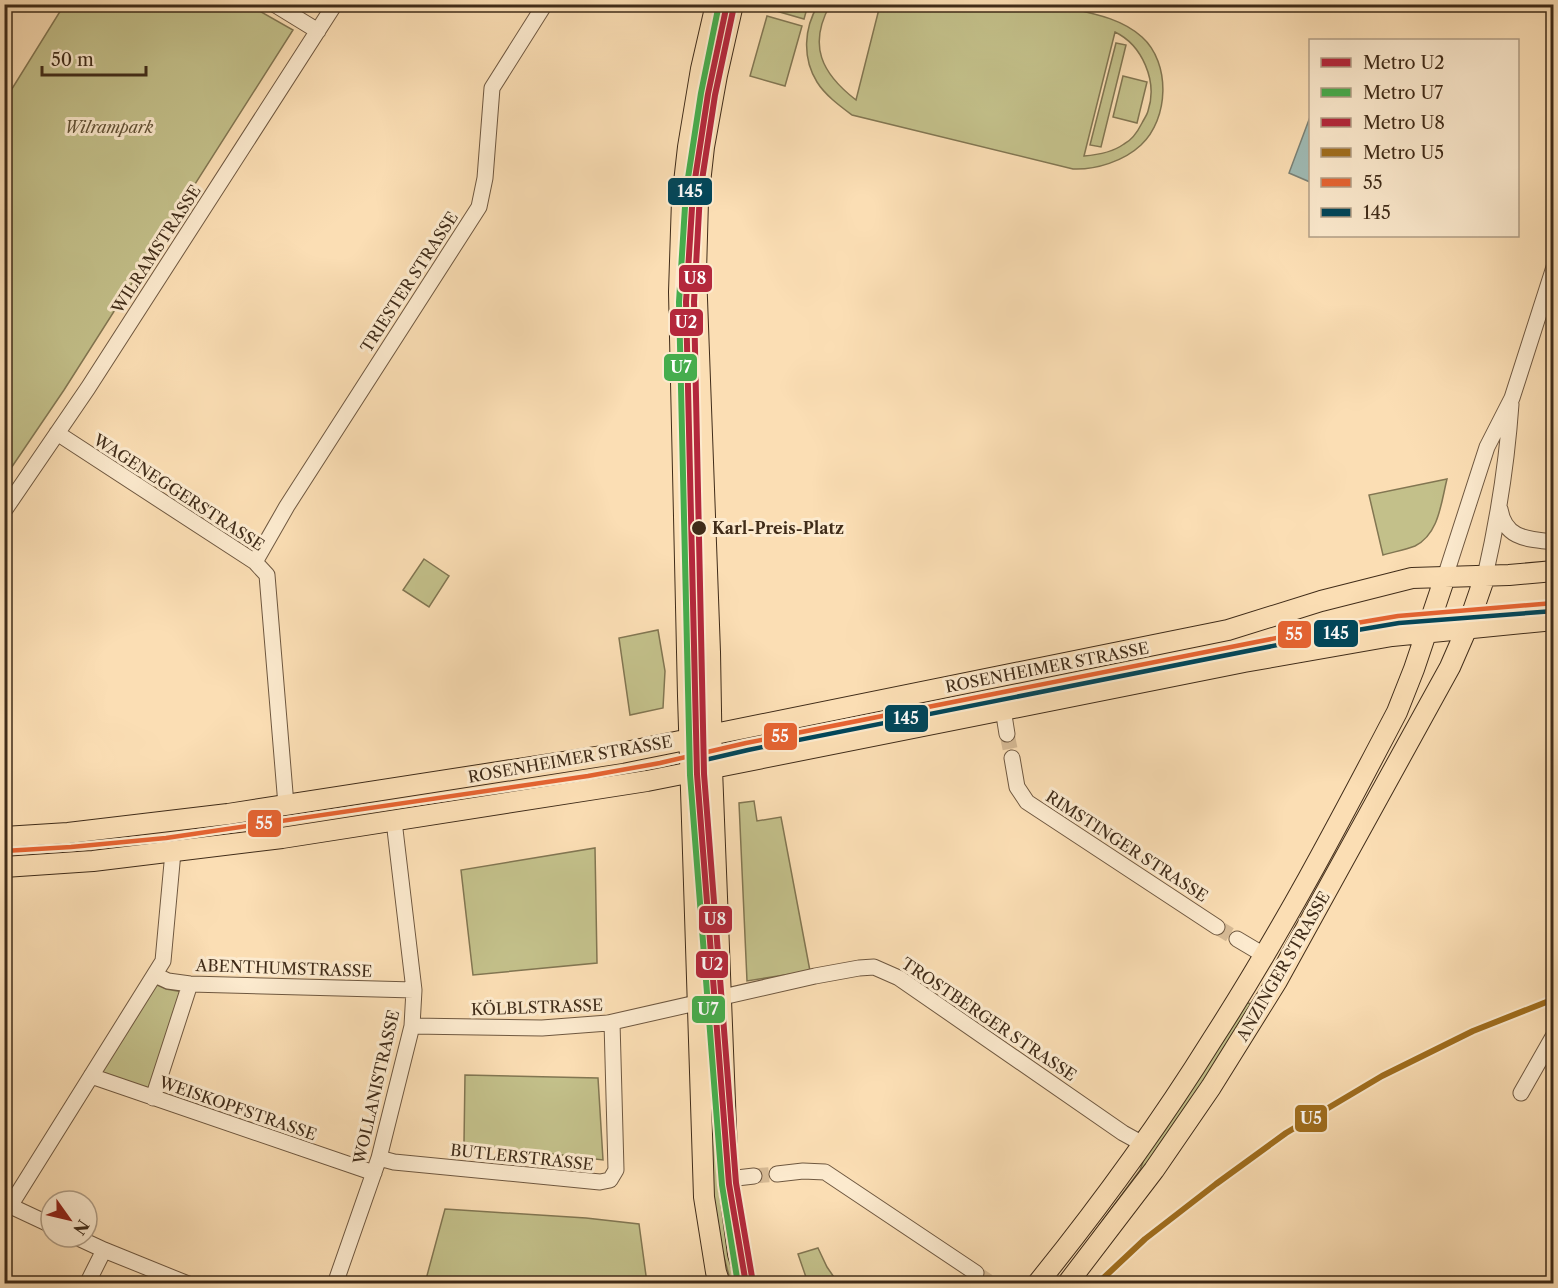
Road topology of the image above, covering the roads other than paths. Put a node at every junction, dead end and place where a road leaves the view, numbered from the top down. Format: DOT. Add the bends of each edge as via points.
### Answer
graph roads {
  1 [pos="274,4"];
  2 [pos="335,4"];
  3 [pos="545,4"];
  4 [pos="716,4"];
  5 [pos="733,4"];
  6 [pos="318,31"];
  7 [pos="1554,267"];
  8 [pos="1512,398"];
  9 [pos="57,433"];
  10 [pos="1499,503"];
  11 [pos="4,512"];
  12 [pos="1554,542"];
  13 [pos="255,562"];
  14 [pos="1554,571"];
  15 [pos="1485,576"];
  16 [pos="1445,577"];
  17 [pos="1554,620"];
  18 [pos="1467,628"];
  19 [pos="1426,632"];
  20 [pos="1003,709"];
  21 [pos="711,734"];
  22 [pos="1007,734"];
  23 [pos="689,739"];
  24 [pos="1012,758"];
  25 [pos="712,769"];
  26 [pos="690,773"];
  27 [pos="286,805"];
  28 [pos="394,821"];
  29 [pos="4,837"];
  30 [pos="173,852"];
  31 [pos="4,867"];
  32 [pos="1217,927"];
  33 [pos="1237,939"];
  34 [pos="1264,955"];
  35 [pos="155,975"];
  36 [pos="190,984"];
  37 [pos="414,990"];
  38 [pos="730,995"];
  39 [pos="698,1002"];
  40 [pos="612,1022"];
  41 [pos="412,1026"];
  42 [pos="1554,1035"];
  43 [pos="91,1076"];
  44 [pos="1521,1093"];
  45 [pos="153,1098"];
  46 [pos="1143,1144"];
  47 [pos="376,1166"];
  48 [pos="777,1174"];
  49 [pos="754,1176"];
  50 [pos="728,1179"];
  51 [pos="8,1205"];
  52 [pos="39,1219"];
  53 [pos="99,1248"];
  54 [pos="104,1250"];
  55 [pos="976,1273"];
  56 [pos="87,1284"];
  57 [pos="188,1284"];
  58 [pos="335,1284"];
  59 [pos="720,1284"];
  60 [pos="747,1284"];
  61 [pos="1037,1284"];
  62 [pos="1067,1284"];
  1 -- 6 [label="street"];
  2 -- 6 [label="street, WILRAMSTRASSE"];
  3 -- 13 [label="street, TRIESTER STRASSE" via="492,88 485,178 478,207"];
  4 -- 23 [label="main road" via="701,69 682,200 679,292"];
  5 -- 21 [label="main road" via="704,147 698,201 696,272"];
  6 -- 9 [label="street, WILRAMSTRASSE"];
  7 -- 8 [label="street"];
  8 -- 10 [label="street"];
  8 -- 16 [label="street" via="1487,447"];
  9 -- 11 [label="street, WILRAMSTRASSE"];
  9 -- 13 [label="street, WAGENEGGERSTRASSE"];
  10 -- 12 [label="street" via="1505,526 1512,533"];
  10 -- 15 [label="street"];
  13 -- 27 [label="street, WAGENEGGERSTRASSE" via="267,575"];
  14 -- 15 [label="main road, ROSENHEIMER STRASSE"];
  15 -- 16 [label="main road, ROSENHEIMER STRASSE"];
  15 -- 18 [label="main road, ANZINGER STRASSE"];
  16 -- 19 [label="main road, ANZINGER STRASSE"];
  16 -- 21 [label="main road, ROSENHEIMER STRASSE" via="1390,583 1228,630"];
  17 -- 18 [label="main road, ROSENHEIMER STRASSE"];
  18 -- 19 [label="main road, ROSENHEIMER STRASSE"];
  18 -- 62 [label="main road, ANZINGER STRASSE" via="1450,667 1277,981 1166,1153"];
  19 -- 20 [label="main road, ROSENHEIMER STRASSE" via="1244,662"];
  19 -- 34 [label="main road, ANZINGER STRASSE" via="1397,712"];
  20 -- 22 [label="street"];
  20 -- 25 [label="main road, ROSENHEIMER STRASSE"];
  21 -- 23 [label="main road, ROSENHEIMER STRASSE"];
  21 -- 25 [label="main road"];
  23 -- 26 [label="main road"];
  23 -- 27 [label="main road, ROSENHEIMER STRASSE"];
  24 -- 32 [label="street, RIMSTINGER STRASSE" via="1017,787 1027,802"];
  25 -- 26 [label="main road, ROSENHEIMER STRASSE"];
  25 -- 38 [label="main road"];
  26 -- 28 [label="main road, ROSENHEIMER STRASSE"];
  26 -- 39 [label="main road"];
  27 -- 29 [label="main road, ROSENHEIMER STRASSE" via="122,827"];
  28 -- 30 [label="main road, ROSENHEIMER STRASSE"];
  28 -- 37 [label="street, WOLLANISTRASSE"];
  30 -- 31 [label="main road, ROSENHEIMER STRASSE"];
  30 -- 35 [label="street" via="163,961"];
  33 -- 34 [label="street"];
  34 -- 46 [label="main road, ANZINGER STRASSE"];
  35 -- 36 [label="street, ABENTHUMSTRASSE"];
  35 -- 43 [label="street"];
  36 -- 37 [label="street, ABENTHUMSTRASSE"];
  36 -- 45 [label="street"];
  37 -- 41 [label="street, WOLLANISTRASSE"];
  38 -- 39 [label="street, TROSTBERGER STRASSE"];
  38 -- 46 [label="street, TROSTBERGER STRASSE" via="859,968 879,968"];
  38 -- 50 [label="main road"];
  39 -- 40 [label="street, KÖLBLSTRASSE"];
  39 -- 59 [label="main road" via="704,1197"];
  40 -- 41 [label="street, KÖLBLSTRASSE" via="542,1028"];
  40 -- 47 [label="street, BUTLERSTRASSE" via="616,1170 610,1180 394,1162"];
  41 -- 47 [label="street, WOLLANISTRASSE"];
  42 -- 44 [label="street"];
  43 -- 45 [label="street, WEISKOPFSTRASSE"];
  43 -- 51 [label="street"];
  45 -- 47 [label="street, WEISKOPFSTRASSE"];
  46 -- 61 [label="main road, ANZINGER STRASSE"];
  47 -- 58 [label="street, WOLLANISTRASSE"];
  48 -- 55 [label="street" via="825,1172"];
  49 -- 50 [label="street"];
  50 -- 60 [label="main road" via="738,1254"];
  51 -- 52 [label="street"];
  53 -- 54 [label="street"];
  54 -- 56 [label="street"];
  54 -- 57 [label="street"];
}
